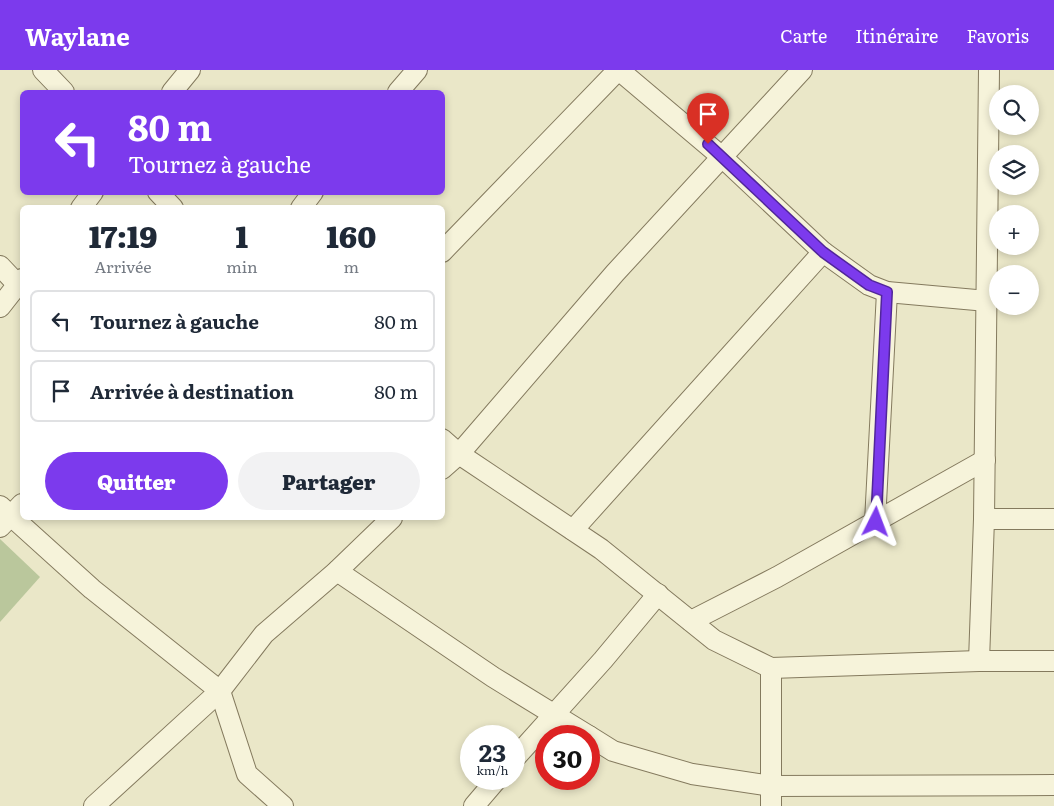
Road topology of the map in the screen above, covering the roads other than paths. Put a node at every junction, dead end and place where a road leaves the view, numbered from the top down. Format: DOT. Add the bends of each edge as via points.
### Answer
graph roads {
  1 [pos="44,70"];
  2 [pos="190,70"];
  3 [pos="417,70"];
  4 [pos="619,70"];
  5 [pos="802,70"];
  6 [pos="990,70"];
  7 [pos="62,90"];
  8 [pos="174,90"];
  9 [pos="400,90"];
  10 [pos="722,157"];
  11 [pos="161,195"];
  12 [pos="170,205"];
  13 [pos="445,249"];
  14 [pos="823,252"];
  15 [pos="0,266"];
  16 [pos="20,282"];
  17 [pos="887,292"];
  18 [pos="987,300"];
  19 [pos="0,307"];
  20 [pos="445,442"];
  21 [pos="459,454"];
  22 [pos="985,460"];
  23 [pos="445,466"];
  24 [pos="8,513"];
  25 [pos="984,519"];
  26 [pos="1054,519"];
  27 [pos="390,520"];
  28 [pos="876,522"];
  29 [pos="573,530"];
  30 [pos="337,571"];
  31 [pos="658,594"];
  32 [pos="691,621"];
  33 [pos="979,660"];
  34 [pos="1054,661"];
  35 [pos="771,668"];
  36 [pos="220,691"];
  37 [pos="554,715"];
  38 [pos="571,725"];
  39 [pos="600,743"];
  40 [pos="525,747"];
  41 [pos="1054,785"];
  42 [pos="771,786"];
  43 [pos="488,790"];
  44 [pos="94,806"];
  45 [pos="283,806"];
  46 [pos="474,806"];
  47 [pos="771,806"];
  1 -- 7 [label="street"];
  2 -- 8 [label="street"];
  3 -- 9 [label="street"];
  4 -- 10 [label="street"];
  4 -- 13 [label="street"];
  5 -- 10 [label="street"];
  6 -- 18 [label="street"];
  10 -- 14 [label="street"];
  10 -- 21 [label="street" via="615,273"];
  11 -- 12 [label="street"];
  14 -- 17 [label="street" via="869,285"];
  14 -- 29 [label="street"];
  15 -- 16 [label="street"];
  16 -- 19 [label="street"];
  17 -- 18 [label="street"];
  17 -- 28 [label="street"];
  18 -- 22 [label="street"];
  20 -- 21 [label="street"];
  21 -- 23 [label="street"];
  21 -- 29 [label="street"];
  22 -- 25 [label="street"];
  22 -- 28 [label="street"];
  24 -- 36 [label="street" via="92,589"];
  25 -- 26 [label="street"];
  25 -- 33 [label="street"];
  27 -- 30 [label="street"];
  28 -- 32 [label="street"];
  29 -- 31 [label="street"];
  30 -- 36 [label="street" via="264,634"];
  30 -- 37 [label="street" via="492,677"];
  31 -- 32 [label="street"];
  31 -- 37 [label="street"];
  32 -- 35 [label="street" via="714,640"];
  33 -- 34 [label="street"];
  33 -- 35 [label="street"];
  35 -- 42 [label="street"];
  36 -- 44 [label="street"];
  36 -- 45 [label="street" via="247,774"];
  37 -- 38 [label="street"];
  37 -- 40 [label="street"];
  39 -- 42 [label="street" via="613,751 692,774"];
  41 -- 42 [label="street"];
  42 -- 47 [label="street"];
  43 -- 46 [label="street"];
}
